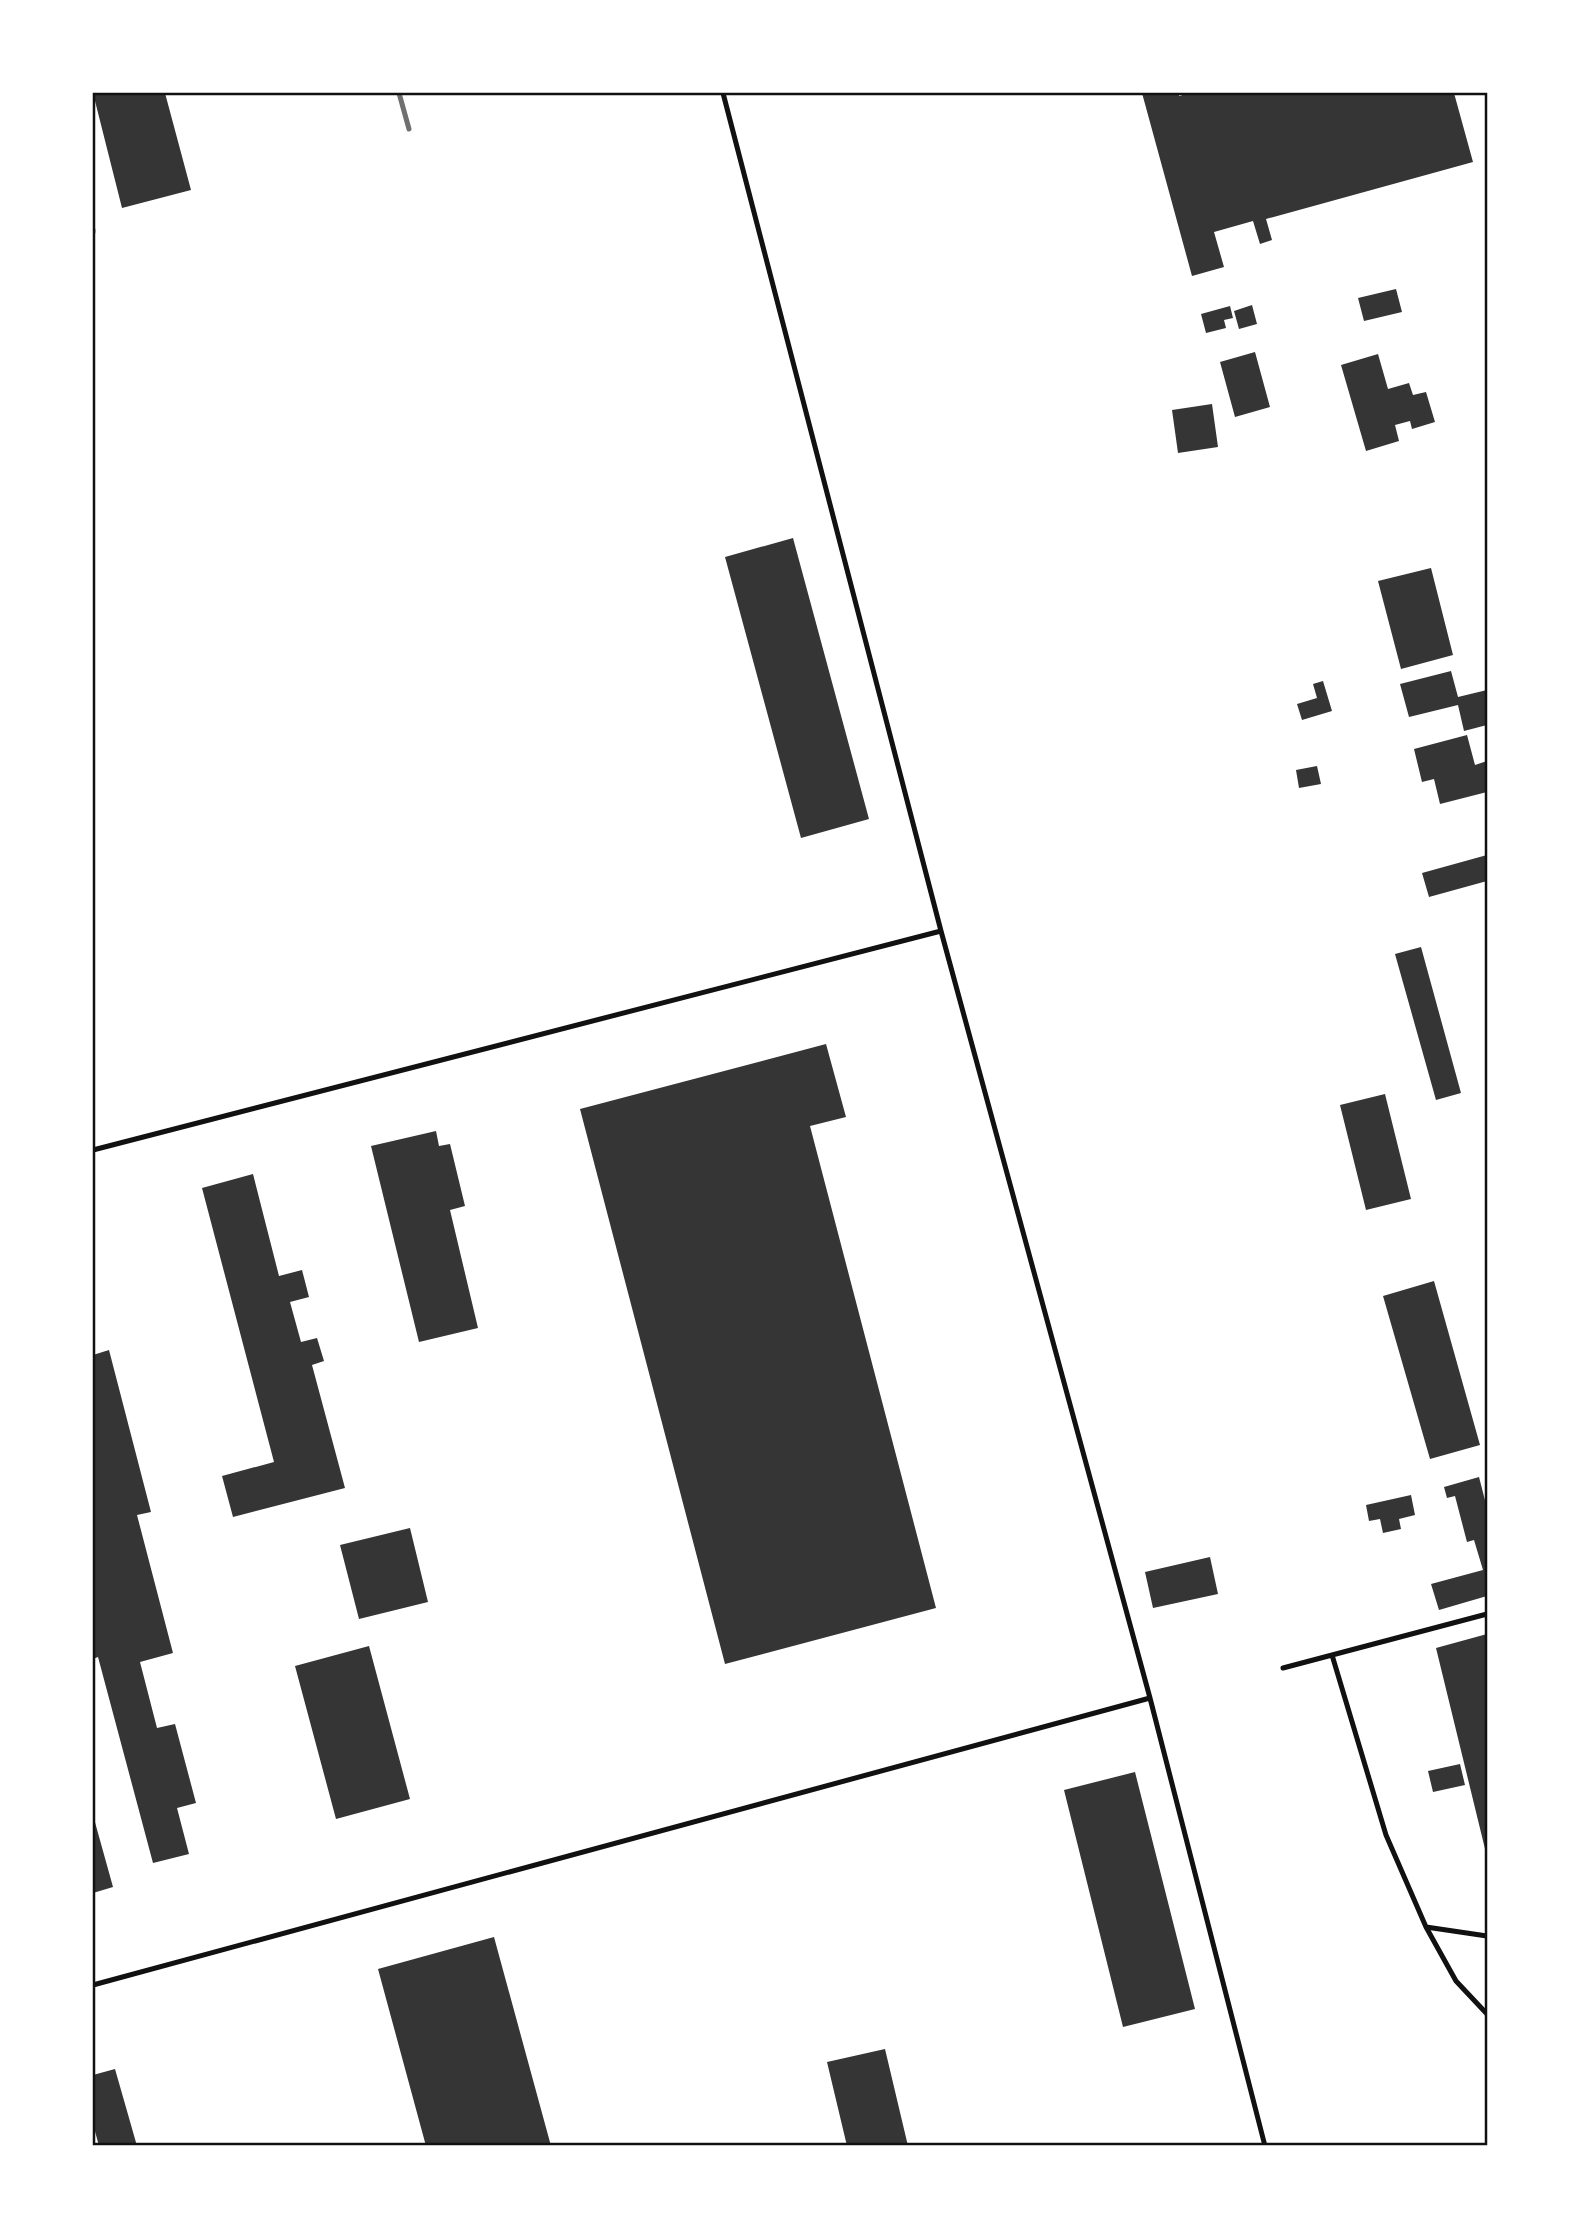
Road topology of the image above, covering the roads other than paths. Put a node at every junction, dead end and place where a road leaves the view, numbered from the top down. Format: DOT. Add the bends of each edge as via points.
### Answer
graph roads {
  1 [pos="723,93"];
  2 [pos="941,931"];
  3 [pos="93,1150"];
  4 [pos="1487,1614"];
  5 [pos="1332,1655"];
  6 [pos="1283,1668"];
  7 [pos="1150,1698"];
  8 [pos="1426,1927"];
  9 [pos="1487,1936"];
  10 [pos="93,1985"];
  11 [pos="1487,2014"];
  12 [pos="1265,2146"];
  1 -- 2 [label="lane"];
  2 -- 3 [label="lane"];
  2 -- 7 [label="lane"];
  4 -- 5 [label="lane"];
  5 -- 6 [label="lane"];
  5 -- 8 [label="lane" via="1387,1835"];
  7 -- 10 [label="lane"];
  7 -- 12 [label="lane"];
  8 -- 9 [label="lane"];
  8 -- 11 [label="lane" via="1456,1981"];
}
